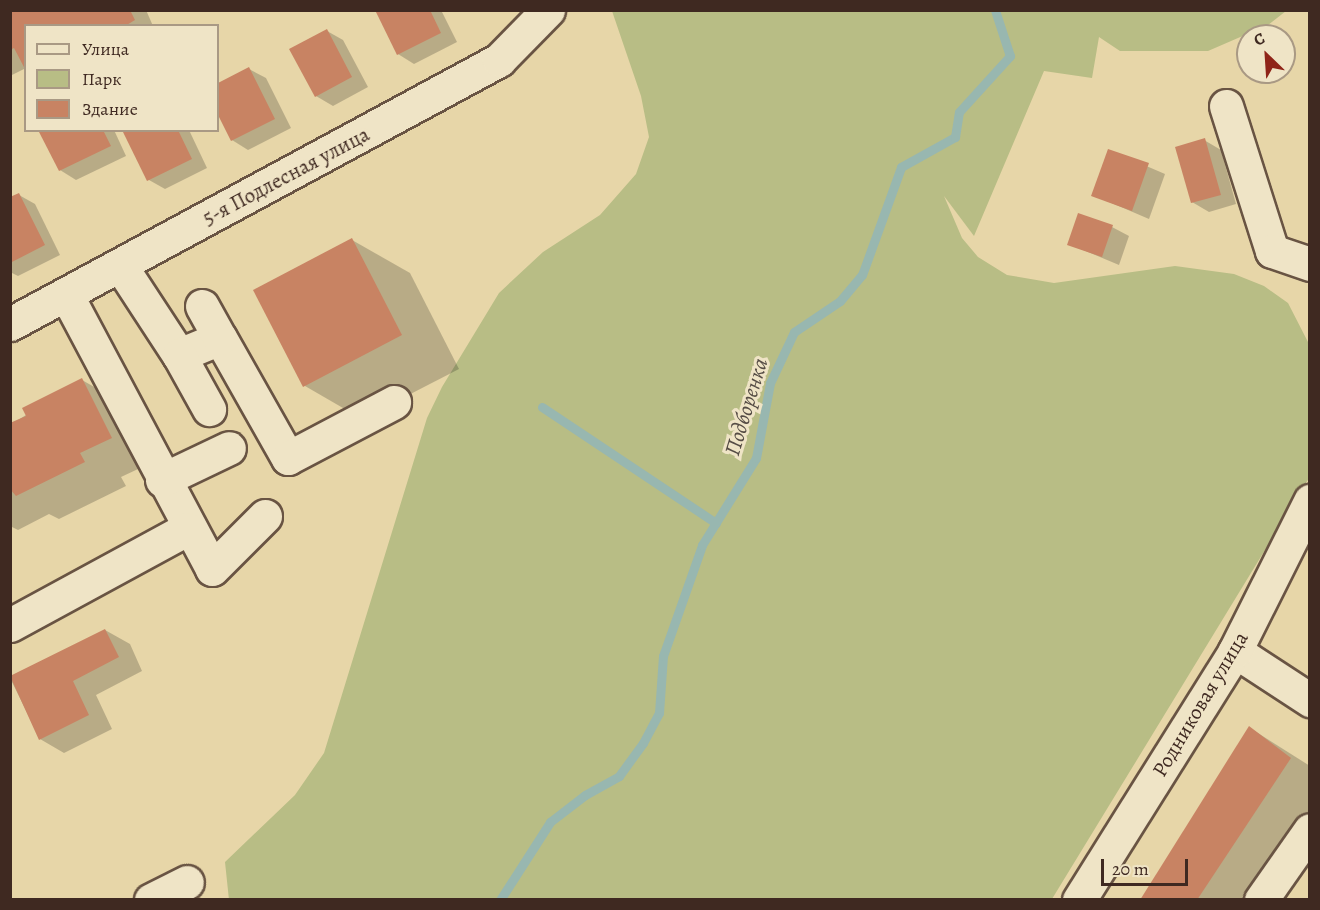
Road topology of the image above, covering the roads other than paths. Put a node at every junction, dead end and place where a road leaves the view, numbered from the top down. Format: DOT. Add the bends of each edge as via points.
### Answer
graph roads {
  1 [pos="548,10"];
  2 [pos="1226,106"];
  3 [pos="1310,264"];
  4 [pos="120,265"];
  5 [pos="66,294"];
  6 [pos="202,306"];
  7 [pos="10,324"];
  8 [pos="220,338"];
  9 [pos="179,355"];
  10 [pos="394,402"];
  11 [pos="209,410"];
  12 [pos="229,448"];
  13 [pos="162,480"];
  14 [pos="1310,501"];
  15 [pos="265,516"];
  16 [pos="187,528"];
  17 [pos="10,625"];
  18 [pos="1235,651"];
  19 [pos="1310,700"];
  20 [pos="1310,830"];
  21 [pos="187,882"];
  22 [pos="151,900"];
  23 [pos="1079,900"];
  24 [pos="1261,900"];
  1 -- 4 [label="street, 5-я Подлесная улица" via="499,60"];
  2 -- 3 [label="street" via="1272,251"];
  4 -- 5 [label="street, 5-я Подлесная улица"];
  4 -- 9 [label="street"];
  5 -- 7 [label="street, 5-я Подлесная улица"];
  5 -- 13 [label="street"];
  6 -- 8 [label="street"];
  8 -- 9 [label="street"];
  8 -- 10 [label="street" via="288,458"];
  9 -- 11 [label="street"];
  12 -- 13 [label="street"];
  13 -- 16 [label="street"];
  14 -- 18 [label="street, Родниковая улица"];
  15 -- 16 [label="street" via="212,570"];
  16 -- 17 [label="street"];
  18 -- 19 [label="street"];
  18 -- 23 [label="street, Родниковая улица"];
  20 -- 24 [label="street"];
  21 -- 22 [label="street"];
}
